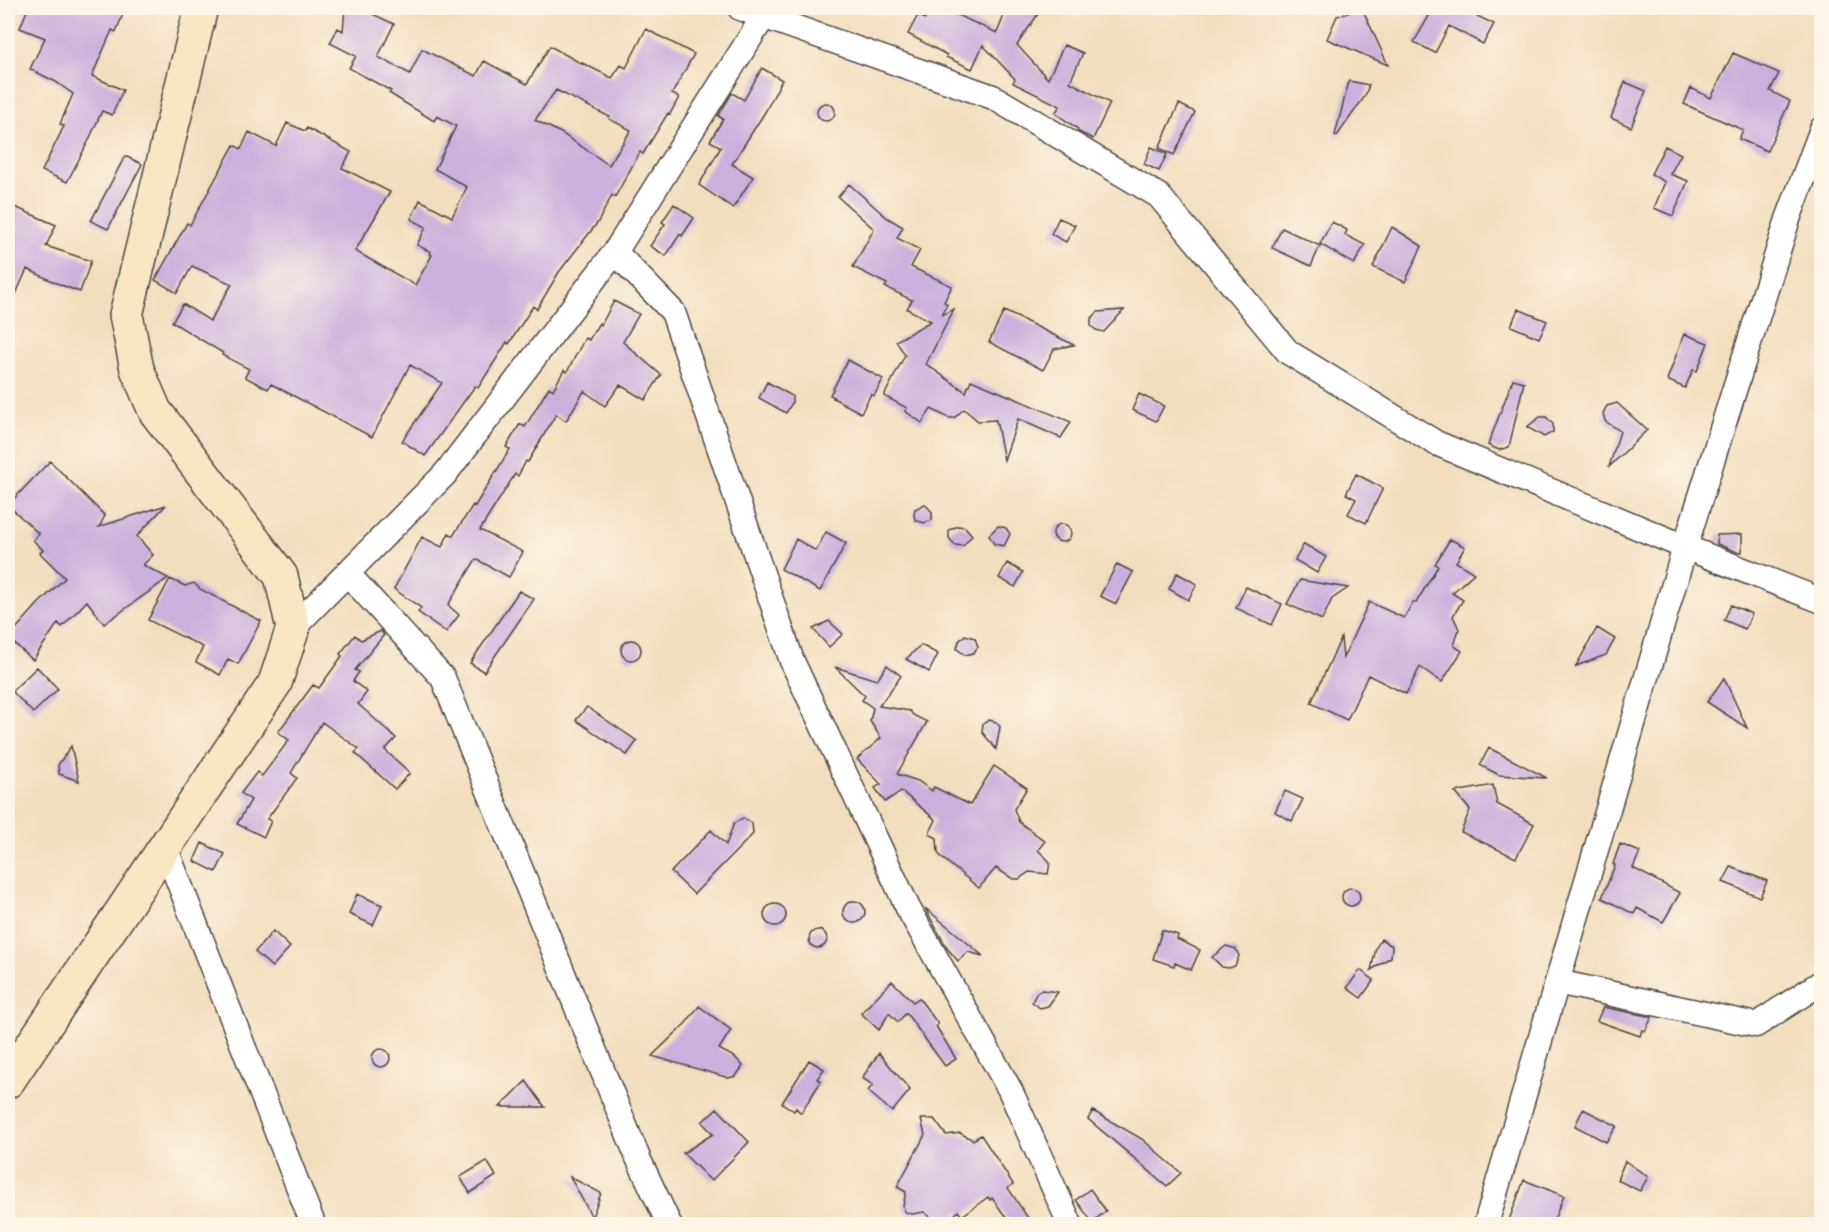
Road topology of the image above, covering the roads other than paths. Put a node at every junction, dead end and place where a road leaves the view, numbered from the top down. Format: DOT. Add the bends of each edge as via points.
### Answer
graph roads {
  1 [pos="201,8"];
  2 [pos="740,8"];
  3 [pos="767,11"];
  4 [pos="1821,129"];
  5 [pos="615,252"];
  6 [pos="1685,547"];
  7 [pos="347,573"];
  8 [pos="1821,601"];
  9 [pos="293,628"];
  10 [pos="165,847"];
  11 [pos="1557,982"];
  12 [pos="1821,982"];
  13 [pos="8,1080"];
  14 [pos="313,1224"];
  15 [pos="669,1224"];
  16 [pos="1070,1224"];
  17 [pos="1486,1224"];
  1 -- 9 [label="street" via="126,315 137,369 155,411 281,576"];
  2 -- 3 [label="street"];
  3 -- 5 [label="street"];
  3 -- 6 [label="street" via="993,97 1159,196 1288,352 1436,443"];
  4 -- 6 [label="street" via="1788,219"];
  5 -- 7 [label="street" via="445,474"];
  5 -- 16 [label="street" via="673,312 792,661 908,908 1010,1090"];
  6 -- 8 [label="street"];
  6 -- 11 [label="street"];
  7 -- 9 [label="street"];
  7 -- 15 [label="street" via="443,678 638,1158"];
  9 -- 10 [label="street" via="275,683"];
  10 -- 13 [label="street"];
  10 -- 14 [label="street"];
  11 -- 12 [label="street" via="1756,1025"];
  11 -- 17 [label="street"];
}
